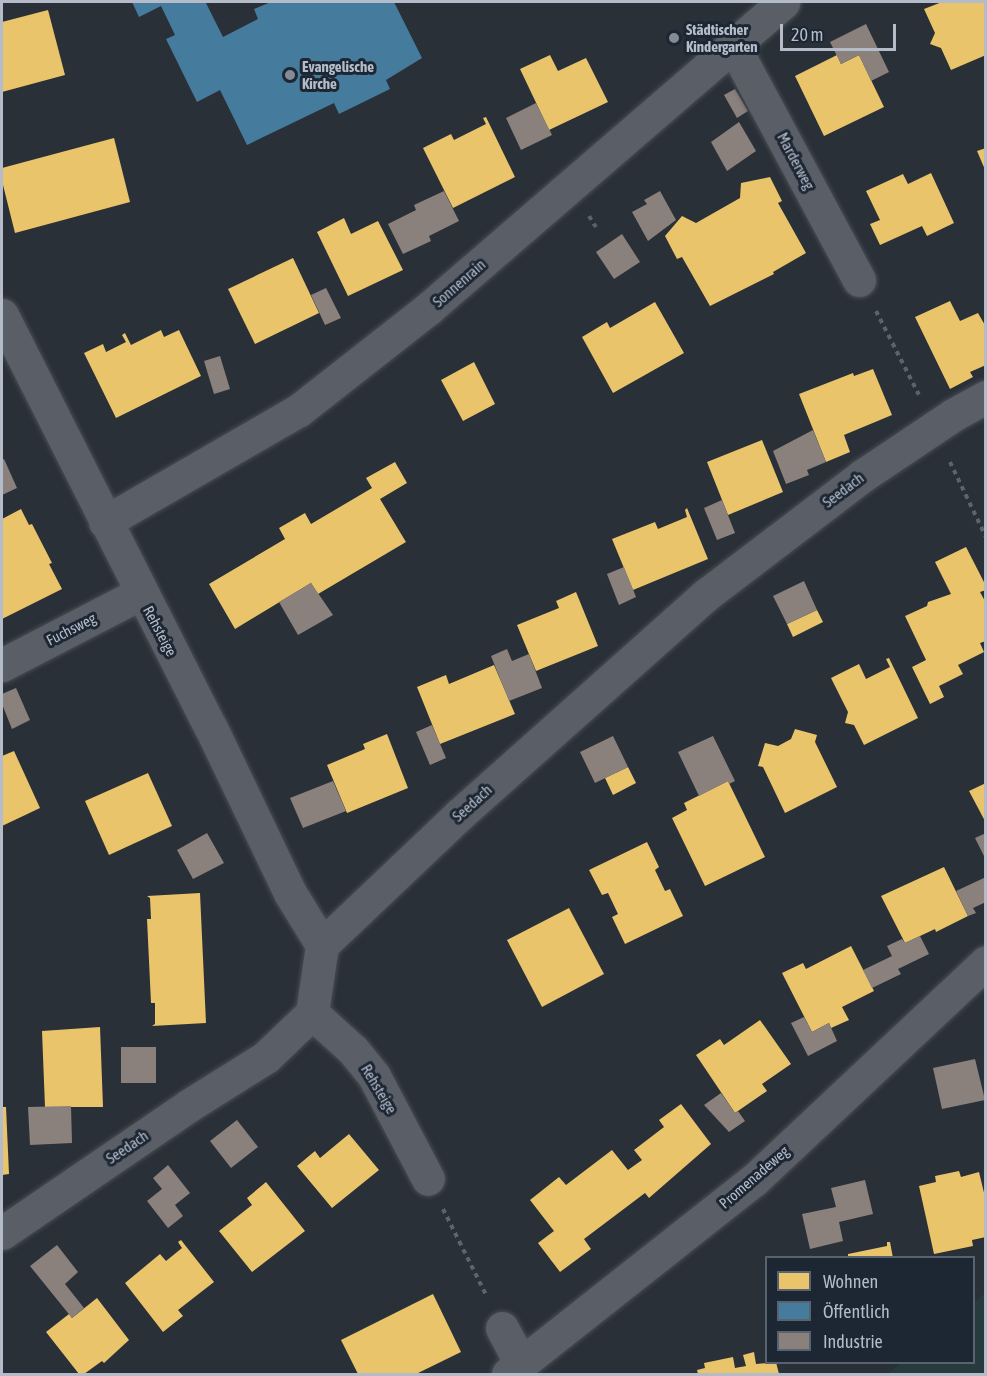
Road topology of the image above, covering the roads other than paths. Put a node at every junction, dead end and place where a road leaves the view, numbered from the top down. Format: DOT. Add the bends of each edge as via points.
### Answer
graph roads {
  1 [pos="783,2"];
  2 [pos="732,43"];
  3 [pos="859,280"];
  4 [pos="2,315"];
  5 [pos="986,397"];
  6 [pos="105,522"];
  7 [pos="141,593"];
  8 [pos="2,665"];
  9 [pos="322,945"];
  10 [pos="986,962"];
  11 [pos="312,1013"];
  12 [pos="428,1179"];
  13 [pos="2,1233"];
  14 [pos="502,1328"];
  15 [pos="514,1369"];
  1 -- 2 [label="street, Sonnenrain"];
  2 -- 3 [label="street, Marderweg"];
  2 -- 6 [label="street, Sonnenrain" via="429,308 299,410"];
  4 -- 6 [label="street, Rehsteige"];
  5 -- 9 [label="street, Seedach" via="953,414 862,476 706,595 460,814"];
  6 -- 7 [label="street, Rehsteige"];
  7 -- 8 [label="street, Fuchsweg"];
  7 -- 9 [label="street, Rehsteige" via="290,892"];
  9 -- 11 [label="street"];
  10 -- 15 [label="street, Promenadeweg" via="754,1180"];
  11 -- 12 [label="street, Rehsteige" via="353,1050 374,1076"];
  11 -- 13 [label="street, Seedach" via="267,1057"];
  14 -- 15 [label="street"];
}
